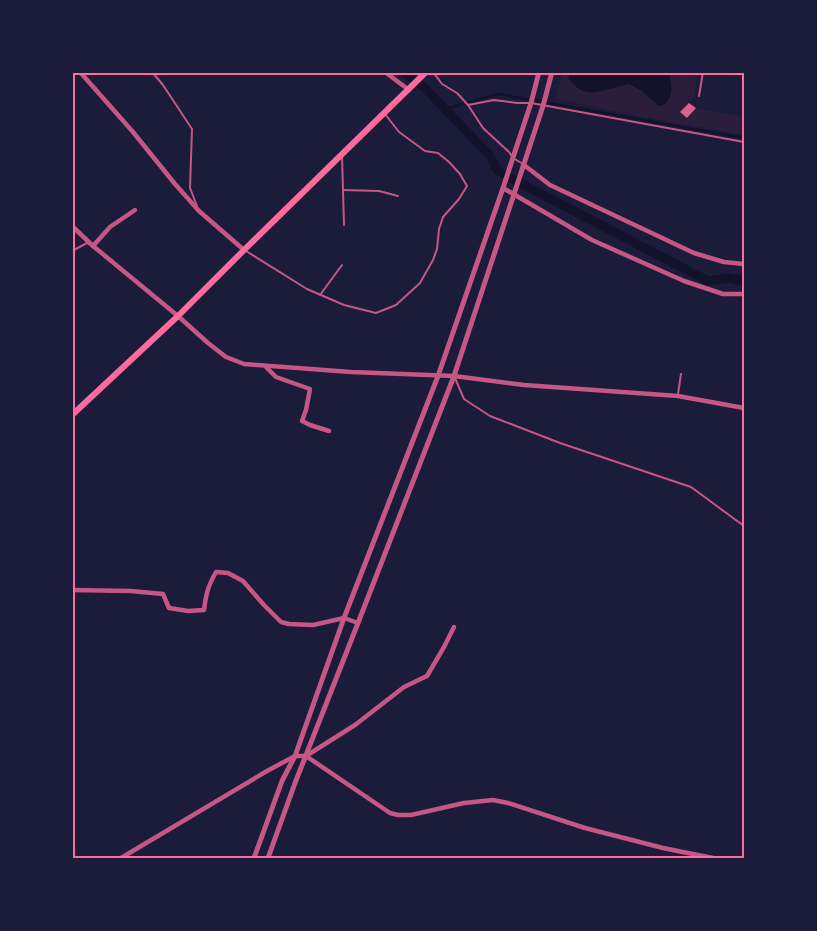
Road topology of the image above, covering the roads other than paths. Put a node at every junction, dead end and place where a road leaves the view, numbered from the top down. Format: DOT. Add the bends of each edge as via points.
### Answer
graph roads {
  1 [pos="80,72"];
  2 [pos="152,72"];
  3 [pos="385,72"];
  4 [pos="433,72"];
  5 [pos="539,72"];
  6 [pos="552,72"];
  7 [pos="703,72"];
  8 [pos="426,73"];
  9 [pos="409,90"];
  10 [pos="699,96"];
  11 [pos="531,103"];
  12 [pos="468,105"];
  13 [pos="543,106"];
  14 [pos="384,114"];
  15 [pos="744,142"];
  16 [pos="342,153"];
  17 [pos="513,158"];
  18 [pos="524,165"];
  19 [pos="503,188"];
  20 [pos="343,190"];
  21 [pos="513,195"];
  22 [pos="398,196"];
  23 [pos="135,210"];
  24 [pos="199,211"];
  25 [pos="344,225"];
  26 [pos="72,226"];
  27 [pos="93,246"];
  28 [pos="244,250"];
  29 [pos="72,251"];
  30 [pos="744,264"];
  31 [pos="342,265"];
  32 [pos="744,294"];
  33 [pos="319,295"];
  34 [pos="178,316"];
  35 [pos="266,366"];
  36 [pos="681,374"];
  37 [pos="438,376"];
  38 [pos="454,376"];
  39 [pos="678,396"];
  40 [pos="744,408"];
  41 [pos="72,415"];
  42 [pos="329,432"];
  43 [pos="744,526"];
  44 [pos="72,590"];
  45 [pos="344,618"];
  46 [pos="358,623"];
  47 [pos="454,627"];
  48 [pos="295,756"];
  49 [pos="306,756"];
  50 [pos="121,858"];
  51 [pos="254,858"];
  52 [pos="268,858"];
  53 [pos="713,858"];
  1 -- 24 [label="street"];
  2 -- 24 [label="lane" via="192,129 190,188"];
  3 -- 9 [label="street"];
  4 -- 12 [label="lane" via="442,84"];
  5 -- 11 [label="street"];
  6 -- 13 [label="street"];
  7 -- 10 [label="lane"];
  8 -- 9 [label="main road"];
  9 -- 14 [label="main road"];
  11 -- 12 [label="lane" via="494,100"];
  11 -- 13 [label="lane"];
  11 -- 17 [label="street"];
  12 -- 17 [label="lane" via="483,128"];
  13 -- 15 [label="lane"];
  13 -- 18 [label="street"];
  14 -- 16 [label="main road"];
  14 -- 33 [label="lane" via="399,132 425,151 438,153 449,162 467,186 443,218 437,249 420,283 396,305 376,312"];
  16 -- 20 [label="lane"];
  16 -- 28 [label="main road"];
  17 -- 18 [label="lane"];
  17 -- 19 [label="street"];
  18 -- 21 [label="street"];
  18 -- 30 [label="street" via="550,185 694,253"];
  19 -- 21 [label="street"];
  19 -- 37 [label="street"];
  20 -- 22 [label="lane" via="379,191"];
  20 -- 25 [label="lane"];
  21 -- 32 [label="street" via="592,240 684,281 723,294"];
  21 -- 38 [label="street"];
  23 -- 27 [label="street" via="110,227"];
  24 -- 28 [label="street"];
  26 -- 27 [label="street"];
  27 -- 29 [label="lane" via="87,243"];
  27 -- 34 [label="street"];
  28 -- 33 [label="lane"];
  28 -- 34 [label="main road"];
  31 -- 33 [label="lane"];
  34 -- 35 [label="street" via="226,357 244,364"];
  34 -- 41 [label="main road"];
  35 -- 37 [label="street"];
  35 -- 42 [label="street" via="276,377 310,389 302,421"];
  36 -- 39 [label="lane"];
  37 -- 38 [label="street"];
  37 -- 45 [label="street"];
  38 -- 39 [label="street" via="524,385"];
  38 -- 43 [label="lane" via="464,399 490,416 691,487"];
  38 -- 46 [label="street"];
  39 -- 40 [label="street"];
  44 -- 45 [label="street" via="162,594 169,608 204,610 209,584 216,572 228,573 242,580 281,622 312,625"];
  45 -- 46 [label="street"];
  45 -- 48 [label="street"];
  46 -- 49 [label="street"];
  47 -- 49 [label="street" via="427,676 404,687 356,725"];
  48 -- 49 [label="street"];
  48 -- 50 [label="street"];
  48 -- 51 [label="street" via="282,781"];
  49 -- 52 [label="street"];
  49 -- 53 [label="street" via="390,813 411,815 493,800 585,828"];
}
